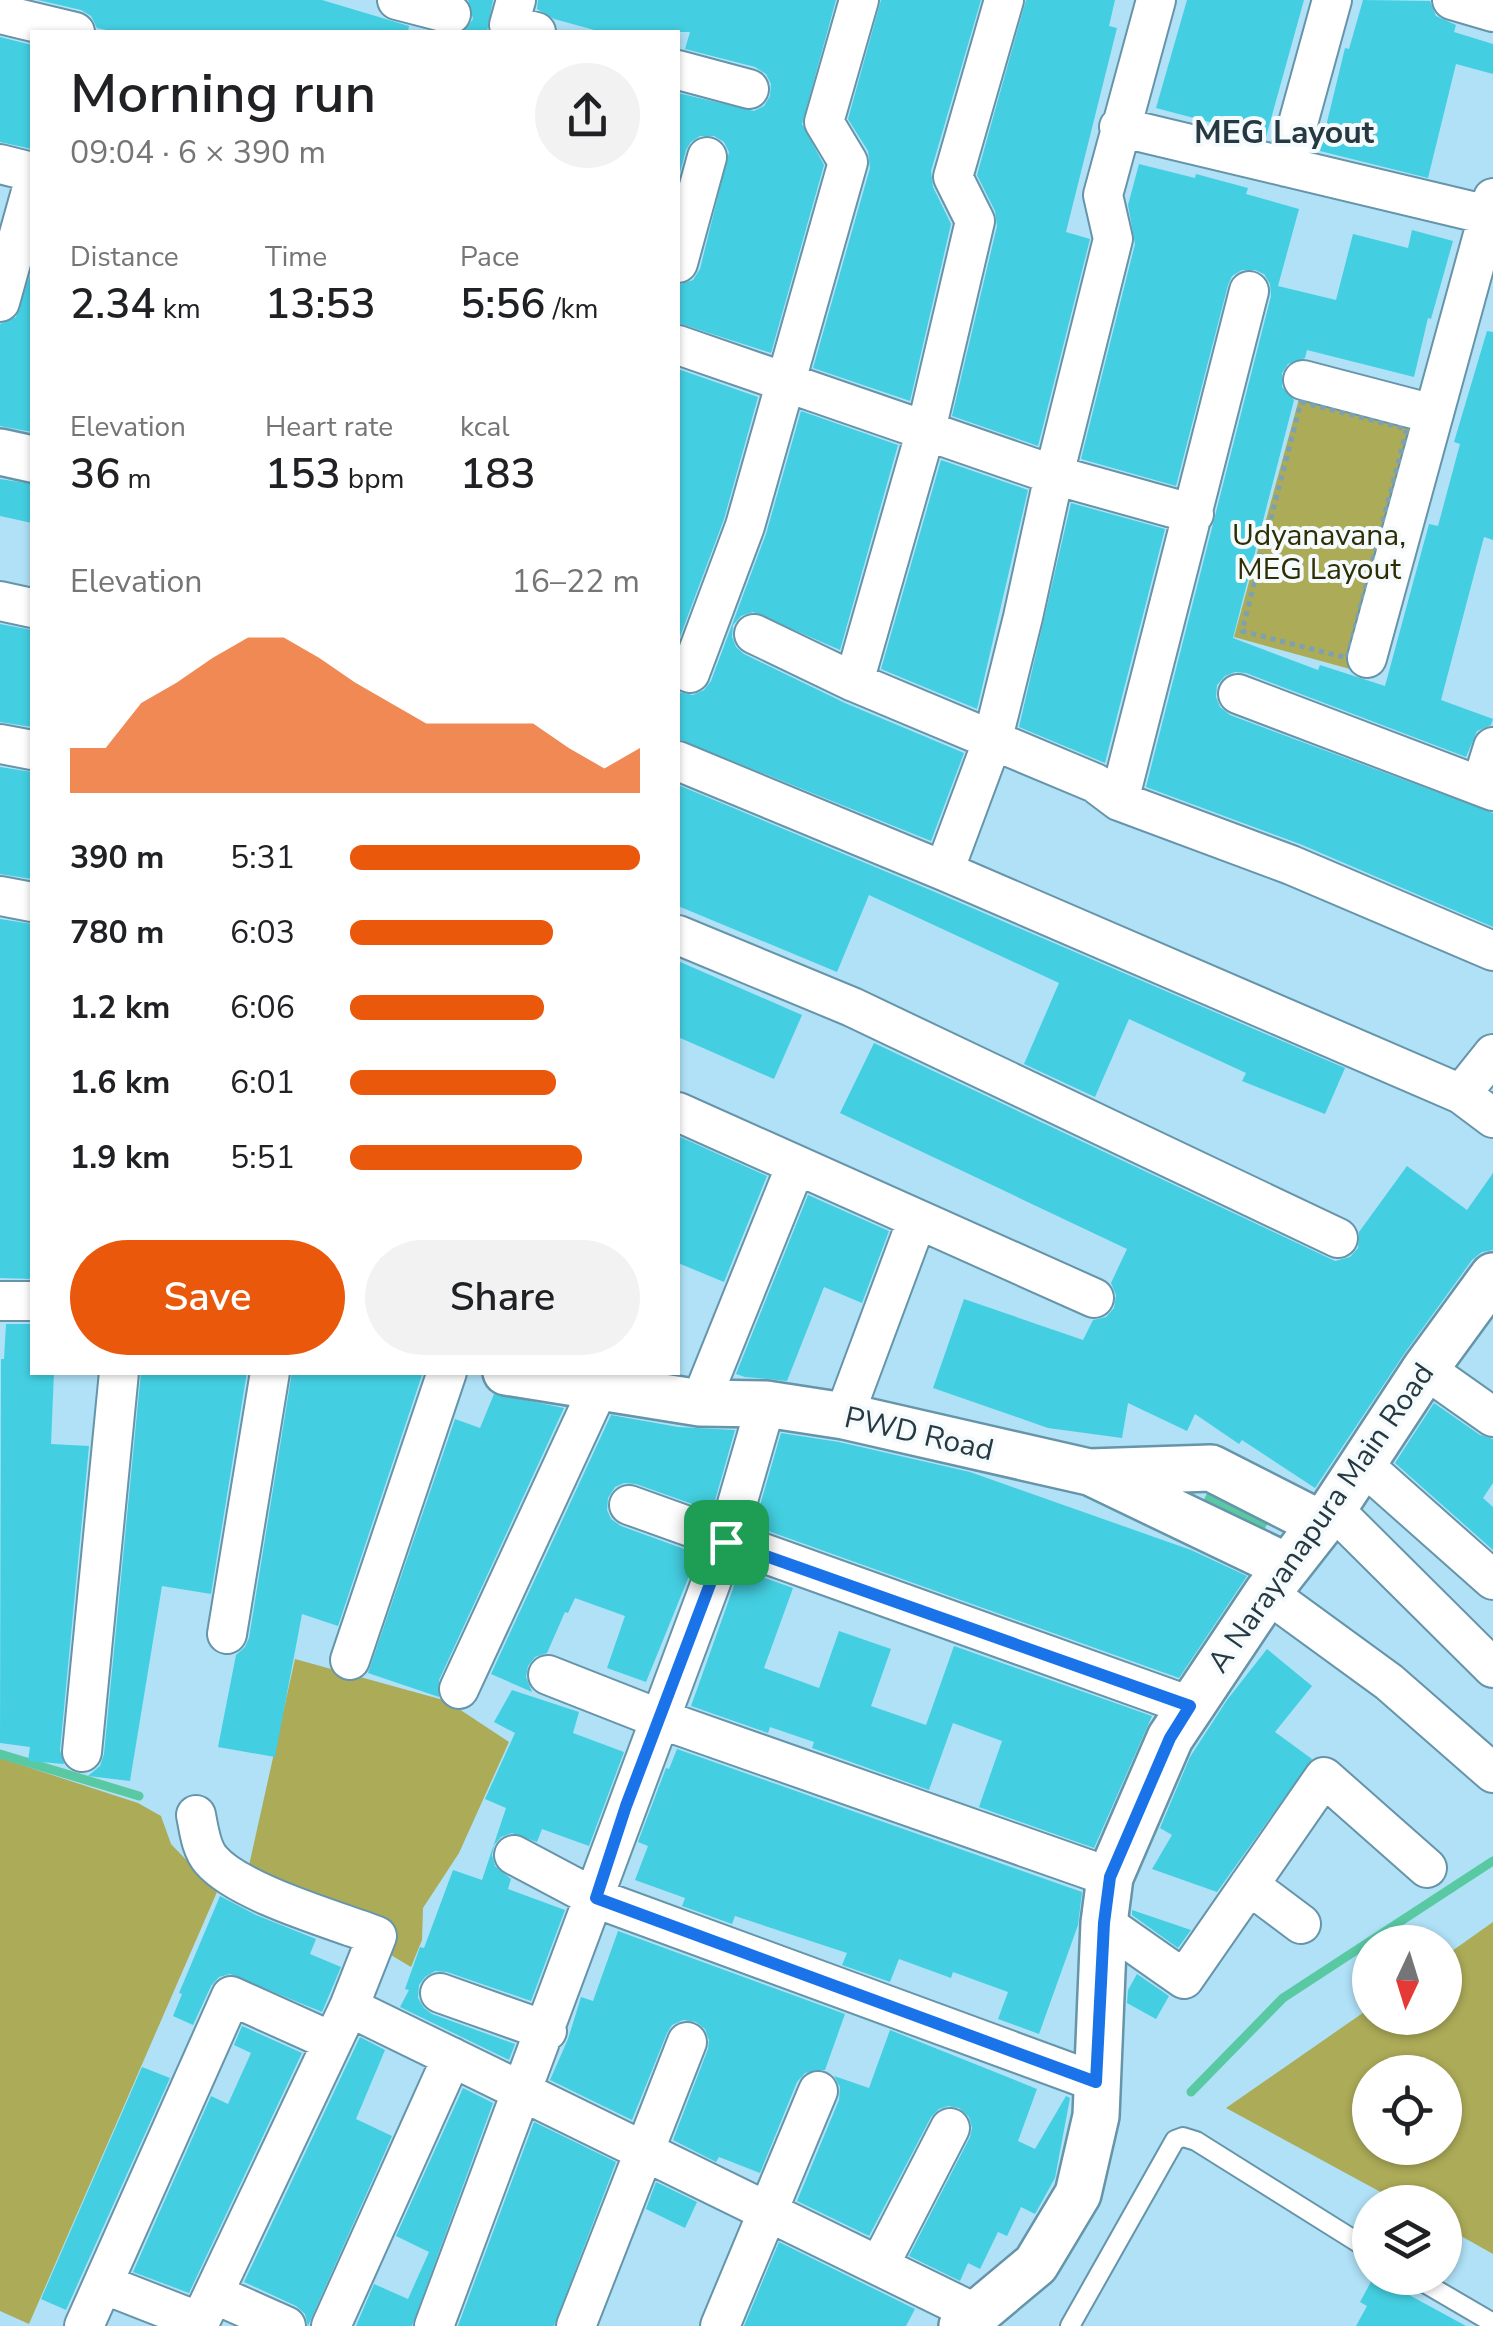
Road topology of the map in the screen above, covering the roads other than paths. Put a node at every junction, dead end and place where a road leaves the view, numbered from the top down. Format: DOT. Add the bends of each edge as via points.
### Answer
graph roads {
  1 [pos="397,0"];
  2 [pos="516,0"];
  3 [pos="859,0"];
  4 [pos="1004,0"];
  5 [pos="1156,0"];
  6 [pos="1332,0"];
  7 [pos="1452,0"];
  8 [pos="1493,12"];
  9 [pos="0,14"];
  10 [pos="451,15"];
  11 [pos="65,30"];
  12 [pos="527,30"];
  13 [pos="680,71"];
  14 [pos="749,89"];
  15 [pos="1119,128"];
  16 [pos="707,157"];
  17 [pos="0,164"];
  18 [pos="1286,167"];
  19 [pos="30,172"];
  20 [pos="30,195"];
  21 [pos="1491,207"];
  22 [pos="680,256"];
  23 [pos="1249,291"];
  24 [pos="0,304"];
  25 [pos="30,312"];
  26 [pos="680,346"];
  27 [pos="1303,380"];
  28 [pos="786,384"];
  29 [pos="1433,414"];
  30 [pos="926,430"];
  31 [pos="0,452"];
  32 [pos="30,458"];
  33 [pos="1054,475"];
  34 [pos="1194,514"];
  35 [pos="0,602"];
  36 [pos="30,608"];
  37 [pos="754,634"];
  38 [pos="1357,658"];
  39 [pos="680,668"];
  40 [pos="854,682"];
  41 [pos="1238,694"];
  42 [pos="992,742"];
  43 [pos="0,744"];
  44 [pos="1493,747"];
  45 [pos="30,750"];
  46 [pos="680,762"];
  47 [pos="1487,788"];
  48 [pos="1119,801"];
  49 [pos="944,872"];
  50 [pos="0,896"];
  51 [pos="30,902"];
  52 [pos="680,935"];
  53 [pos="1493,951"];
  54 [pos="1493,1054"];
  55 [pos="1461,1094"];
  56 [pos="680,1113"];
  57 [pos="1493,1118"];
  58 [pos="796,1165"];
  59 [pos="918,1220"];
  60 [pos="1338,1238"];
  61 [pos="1493,1276"];
  62 [pos="1094,1298"];
  63 [pos="0,1301"];
  64 [pos="30,1301"];
  65 [pos="1425,1369"];
  66 [pos="119,1375"];
  67 [pos="269,1375"];
  68 [pos="447,1375"];
  69 [pos="528,1375"];
  70 [pos="579,1382"];
  71 [pos="700,1403"];
  72 [pos="766,1404"];
  73 [pos="844,1416"];
  74 [pos="1493,1417"];
  75 [pos="1362,1464"];
  76 [pos="1090,1472"];
  77 [pos="628,1505"];
  78 [pos="1326,1516"];
  79 [pos="726,1542"];
  80 [pos="1276,1580"];
  81 [pos="1493,1580"];
  82 [pos="226,1634"];
  83 [pos="350,1660"];
  84 [pos="1493,1668"];
  85 [pos="548,1675"];
  86 [pos="459,1690"];
  87 [pos="1190,1706"];
  88 [pos="660,1719"];
  89 [pos="82,1752"];
  90 [pos="1493,1772"];
  91 [pos="196,1815"];
  92 [pos="514,1854"];
  93 [pos="1427,1868"];
  94 [pos="1110,1877"];
  95 [pos="1249,1886"];
  96 [pos="596,1898"];
  97 [pos="1104,1923"];
  98 [pos="1301,1924"];
  99 [pos="440,1993"];
  100 [pos="348,2007"];
  101 [pos="546,2031"];
  102 [pos="330,2041"];
  103 [pos="687,2042"];
  104 [pos="452,2057"];
  105 [pos="818,2091"];
  106 [pos="524,2092"];
  107 [pos="1096,2099"];
  108 [pos="950,2128"];
  109 [pos="644,2151"];
  110 [pos="766,2211"];
  111 [pos="1352,2239"];
  112 [pos="879,2266"];
  113 [pos="103,2284"];
  114 [pos="1445,2295"];
  115 [pos="204,2314"];
  116 [pos="978,2322"];
  117 [pos="1493,2323"];
  118 [pos="84,2326"];
  119 [pos="286,2326"];
  120 [pos="331,2326"];
  121 [pos="434,2326"];
  122 [pos="576,2326"];
  123 [pos="720,2326"];
  124 [pos="1070,2326"];
  1 -- 10 [label="street"];
  2 -- 12 [label="street" via="509,26"];
  3 -- 28 [label="street" via="824,122 848,162"];
  4 -- 30 [label="street" via="953,177 975,221"];
  5 -- 15 [label="street"];
  6 -- 18 [label="street"];
  7 -- 8 [label="street"];
  9 -- 11 [label="street"];
  13 -- 14 [label="street"];
  15 -- 18 [label="street"];
  15 -- 33 [label="street" via="1103,195 1113,239"];
  16 -- 22 [label="street"];
  17 -- 19 [label="street"];
  18 -- 21 [label="street"];
  20 -- 24 [label="street"];
  21 -- 29 [label="street"];
  23 -- 34 [label="street"];
  24 -- 25 [label="street"];
  26 -- 28 [label="street"];
  27 -- 29 [label="street"];
  28 -- 30 [label="street"];
  28 -- 39 [label="street" via="745,526 690,672"];
  29 -- 38 [label="street"];
  30 -- 33 [label="street"];
  30 -- 40 [label="street"];
  31 -- 32 [label="street"];
  33 -- 34 [label="street"];
  33 -- 42 [label="street"];
  34 -- 48 [label="street"];
  35 -- 36 [label="street"];
  37 -- 40 [label="street"];
  40 -- 42 [label="street"];
  41 -- 47 [label="street"];
  42 -- 48 [label="street" via="1095,783"];
  42 -- 49 [label="street"];
  43 -- 45 [label="street"];
  44 -- 47 [label="street"];
  46 -- 49 [label="street"];
  48 -- 53 [label="street" via="1292,864"];
  49 -- 55 [label="street"];
  50 -- 51 [label="street"];
  52 -- 60 [label="street" via="852,1007"];
  54 -- 55 [label="street"];
  55 -- 57 [label="street"];
  56 -- 58 [label="street"];
  58 -- 59 [label="street"];
  58 -- 71 [label="street"];
  59 -- 62 [label="street"];
  59 -- 73 [label="street"];
  61 -- 65 [label="street, A Narayanapura Main Road"];
  63 -- 64 [label="street"];
  65 -- 74 [label="street"];
  65 -- 75 [label="street, A Narayanapura Main Road"];
  66 -- 89 [label="street"];
  67 -- 82 [label="street"];
  68 -- 83 [label="street"];
  69 -- 70 [label="street, PWD Road"];
  70 -- 71 [label="street, PWD Road"];
  70 -- 86 [label="street"];
  71 -- 72 [label="street, PWD Road"];
  72 -- 73 [label="street, PWD Road"];
  72 -- 79 [label="street"];
  73 -- 76 [label="street, PWD Road"];
  75 -- 78 [label="street, A Narayanapura Main Road"];
  75 -- 81 [label="street"];
  76 -- 78 [label="street, PWD Road" via="1211,1468"];
  76 -- 80 [label="street"];
  77 -- 79 [label="street"];
  78 -- 80 [label="street, A Narayanapura Main Road"];
  78 -- 84 [label="street"];
  79 -- 87 [label="street"];
  79 -- 88 [label="street"];
  80 -- 87 [label="street, A Narayanapura Main Road"];
  80 -- 90 [label="street"];
  85 -- 88 [label="street"];
  87 -- 94 [label="street, A Narayanapura Main Road"];
  88 -- 94 [label="street"];
  88 -- 96 [label="street"];
  91 -- 100 [label="street" via="208,1858 228,1876 377,1936"];
  92 -- 96 [label="street"];
  93 -- 95 [label="street" via="1324,1777"];
  94 -- 97 [label="street, A Narayanapura Main Road"];
  95 -- 97 [label="street" via="1184,1979"];
  95 -- 98 [label="street"];
  96 -- 101 [label="street"];
  96 -- 107 [label="street"];
  97 -- 107 [label="street, A Narayanapura Main Road"];
  99 -- 101 [label="street"];
  100 -- 102 [label="street"];
  100 -- 104 [label="street"];
  101 -- 106 [label="street"];
  102 -- 113 [label="street" via="231,1996"];
  102 -- 115 [label="street"];
  103 -- 109 [label="street"];
  104 -- 106 [label="street"];
  104 -- 120 [label="street"];
  105 -- 110 [label="street"];
  106 -- 109 [label="street"];
  106 -- 121 [label="street"];
  107 -- 116 [label="street, A Narayanapura Main Road" via="1078,2194 1036,2264"];
  108 -- 112 [label="street"];
  109 -- 110 [label="street"];
  109 -- 122 [label="street"];
  110 -- 112 [label="street"];
  110 -- 123 [label="street"];
  111 -- 124 [label="lane" via="1184,2137 1175,2140"];
  112 -- 116 [label="street"];
  113 -- 115 [label="street"];
  113 -- 118 [label="street"];
  114 -- 117 [label="lane"];
  115 -- 119 [label="street"];
}
